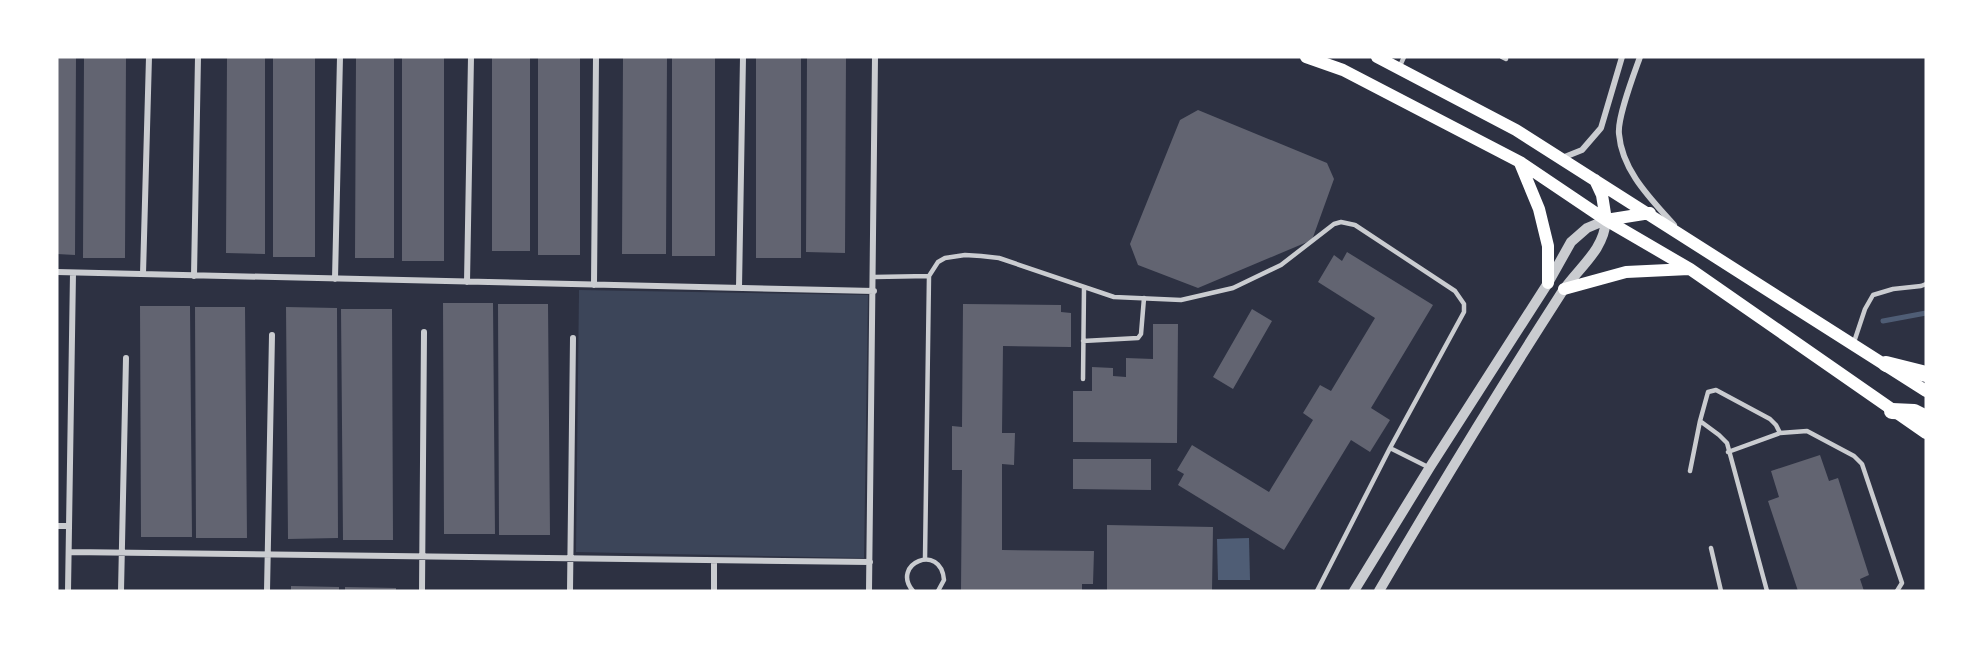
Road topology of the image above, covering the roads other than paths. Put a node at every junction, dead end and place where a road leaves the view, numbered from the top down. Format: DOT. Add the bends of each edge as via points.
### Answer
graph roads {
  1 [pos="149,57"];
  2 [pos="198,57"];
  3 [pos="340,57"];
  4 [pos="471,57"];
  5 [pos="596,57"];
  6 [pos="743,57"];
  7 [pos="875,57"];
  8 [pos="1306,57"];
  9 [pos="1377,57"];
  10 [pos="1622,57"];
  11 [pos="1640,57"];
  12 [pos="1401,62"];
  13 [pos="1561,158"];
  14 [pos="1520,162"];
  15 [pos="1594,179"];
  16 [pos="1650,213"];
  17 [pos="1606,220"];
  18 [pos="1680,233"];
  19 [pos="1690,269"];
  20 [pos="57,272"];
  21 [pos="73,273"];
  22 [pos="143,274"];
  23 [pos="194,276"];
  24 [pos="929,276"];
  25 [pos="874,277"];
  26 [pos="335,279"];
  27 [pos="466,282"];
  28 [pos="1548,283"];
  29 [pos="1926,284"];
  30 [pos="594,285"];
  31 [pos="739,288"];
  32 [pos="1084,288"];
  33 [pos="1564,289"];
  34 [pos="874,291"];
  35 [pos="1144,298"];
  36 [pos="424,332"];
  37 [pos="272,335"];
  38 [pos="573,338"];
  39 [pos="1083,341"];
  40 [pos="1853,343"];
  41 [pos="126,358"];
  42 [pos="1886,364"];
  43 [pos="1926,374"];
  44 [pos="1083,379"];
  45 [pos="1926,391"];
  46 [pos="1892,411"];
  47 [pos="1926,418"];
  48 [pos="1700,421"];
  49 [pos="1926,433"];
  50 [pos="1780,434"];
  51 [pos="1390,448"];
  52 [pos="1728,452"];
  53 [pos="1430,467"];
  54 [pos="1690,471"];
  55 [pos="57,526"];
  56 [pos="69,526"];
  57 [pos="1711,548"];
  58 [pos="69,552"];
  59 [pos="123,553"];
  60 [pos="268,555"];
  61 [pos="422,557"];
  62 [pos="570,559"];
  63 [pos="925,559"];
  64 [pos="714,561"];
  65 [pos="870,562"];
  66 [pos="68,591"];
  67 [pos="122,591"];
  68 [pos="267,591"];
  69 [pos="422,591"];
  70 [pos="570,591"];
  71 [pos="714,591"];
  72 [pos="869,591"];
  73 [pos="913,591"];
  74 [pos="938,591"];
  75 [pos="1317,591"];
  76 [pos="1354,591"];
  77 [pos="1379,591"];
  78 [pos="1721,591"];
  79 [pos="1767,591"];
  80 [pos="1897,591"];
  1 -- 22 [label="street"];
  2 -- 23 [label="street"];
  3 -- 26 [label="street"];
  4 -- 27 [label="street"];
  5 -- 30 [label="street"];
  6 -- 31 [label="street"];
  7 -- 25 [label="street"];
  8 -- 14 [label="main road" via="1343,70"];
  9 -- 12 [label="main road"];
  10 -- 13 [label="street" via="1601,128 1582,150"];
  11 -- 18 [label="street" via="1618,132 1623,156 1638,183"];
  12 -- 13 [label="main road"];
  13 -- 15 [label="main road"];
  14 -- 17 [label="main road"];
  14 -- 28 [label="main road" via="1539,209 1548,246"];
  15 -- 16 [label="main road"];
  15 -- 17 [label="main road" via="1602,195"];
  16 -- 17 [label="main road"];
  16 -- 18 [label="main road"];
  17 -- 19 [label="main road"];
  17 -- 28 [label="street" via="1587,228 1571,242"];
  17 -- 33 [label="street" via="1605,233 1597,248"];
  18 -- 40 [label="main road"];
  19 -- 33 [label="main road" via="1626,272"];
  19 -- 46 [label="main road"];
  20 -- 21 [label="street"];
  21 -- 22 [label="street"];
  21 -- 56 [label="street"];
  22 -- 23 [label="street"];
  23 -- 26 [label="street"];
  24 -- 25 [label="lane"];
  24 -- 32 [label="lane" via="938,262 965,255 999,258"];
  24 -- 63 [label="lane"];
  25 -- 34 [label="street"];
  26 -- 27 [label="street"];
  27 -- 30 [label="street"];
  28 -- 53 [label="street"];
  29 -- 40 [label="lane" via="1873,295"];
  30 -- 31 [label="street"];
  31 -- 34 [label="street"];
  32 -- 35 [label="lane" via="1114,297"];
  32 -- 39 [label="lane"];
  33 -- 77 [label="street" via="1444,479"];
  34 -- 65 [label="street"];
  35 -- 39 [label="lane" via="1138,338"];
  35 -- 51 [label="lane" via="1180,300 1233,288 1281,265 1334,224 1355,225 1455,291 1464,304 1462,319"];
  36 -- 61 [label="street"];
  37 -- 60 [label="street"];
  38 -- 62 [label="street"];
  39 -- 44 [label="lane"];
  40 -- 42 [label="main road"];
  41 -- 59 [label="street"];
  42 -- 43 [label="highway"];
  42 -- 45 [label="main road"];
  46 -- 47 [label="highway" via="1914,412"];
  46 -- 49 [label="main road"];
  48 -- 50 [label="lane" via="1708,392 1716,390 1770,419"];
  48 -- 52 [label="lane" via="1719,435"];
  48 -- 54 [label="lane"];
  50 -- 52 [label="lane"];
  50 -- 80 [label="lane" via="1807,431 1862,464 1902,583"];
  51 -- 53 [label="lane"];
  51 -- 75 [label="lane"];
  52 -- 79 [label="lane"];
  53 -- 76 [label="street"];
  55 -- 56 [label="street"];
  56 -- 58 [label="street"];
  57 -- 78 [label="lane"];
  58 -- 59 [label="street"];
  58 -- 66 [label="street"];
  59 -- 60 [label="street"];
  59 -- 67 [label="street"];
  60 -- 61 [label="street"];
  60 -- 68 [label="street"];
  61 -- 62 [label="street"];
  61 -- 69 [label="street"];
  62 -- 64 [label="street"];
  62 -- 70 [label="street"];
  63 -- 73 [label="lane" via="909,569 907,582"];
  63 -- 74 [label="lane" via="941,568 944,580"];
  64 -- 65 [label="street"];
  64 -- 71 [label="street"];
  65 -- 72 [label="street"];
}
